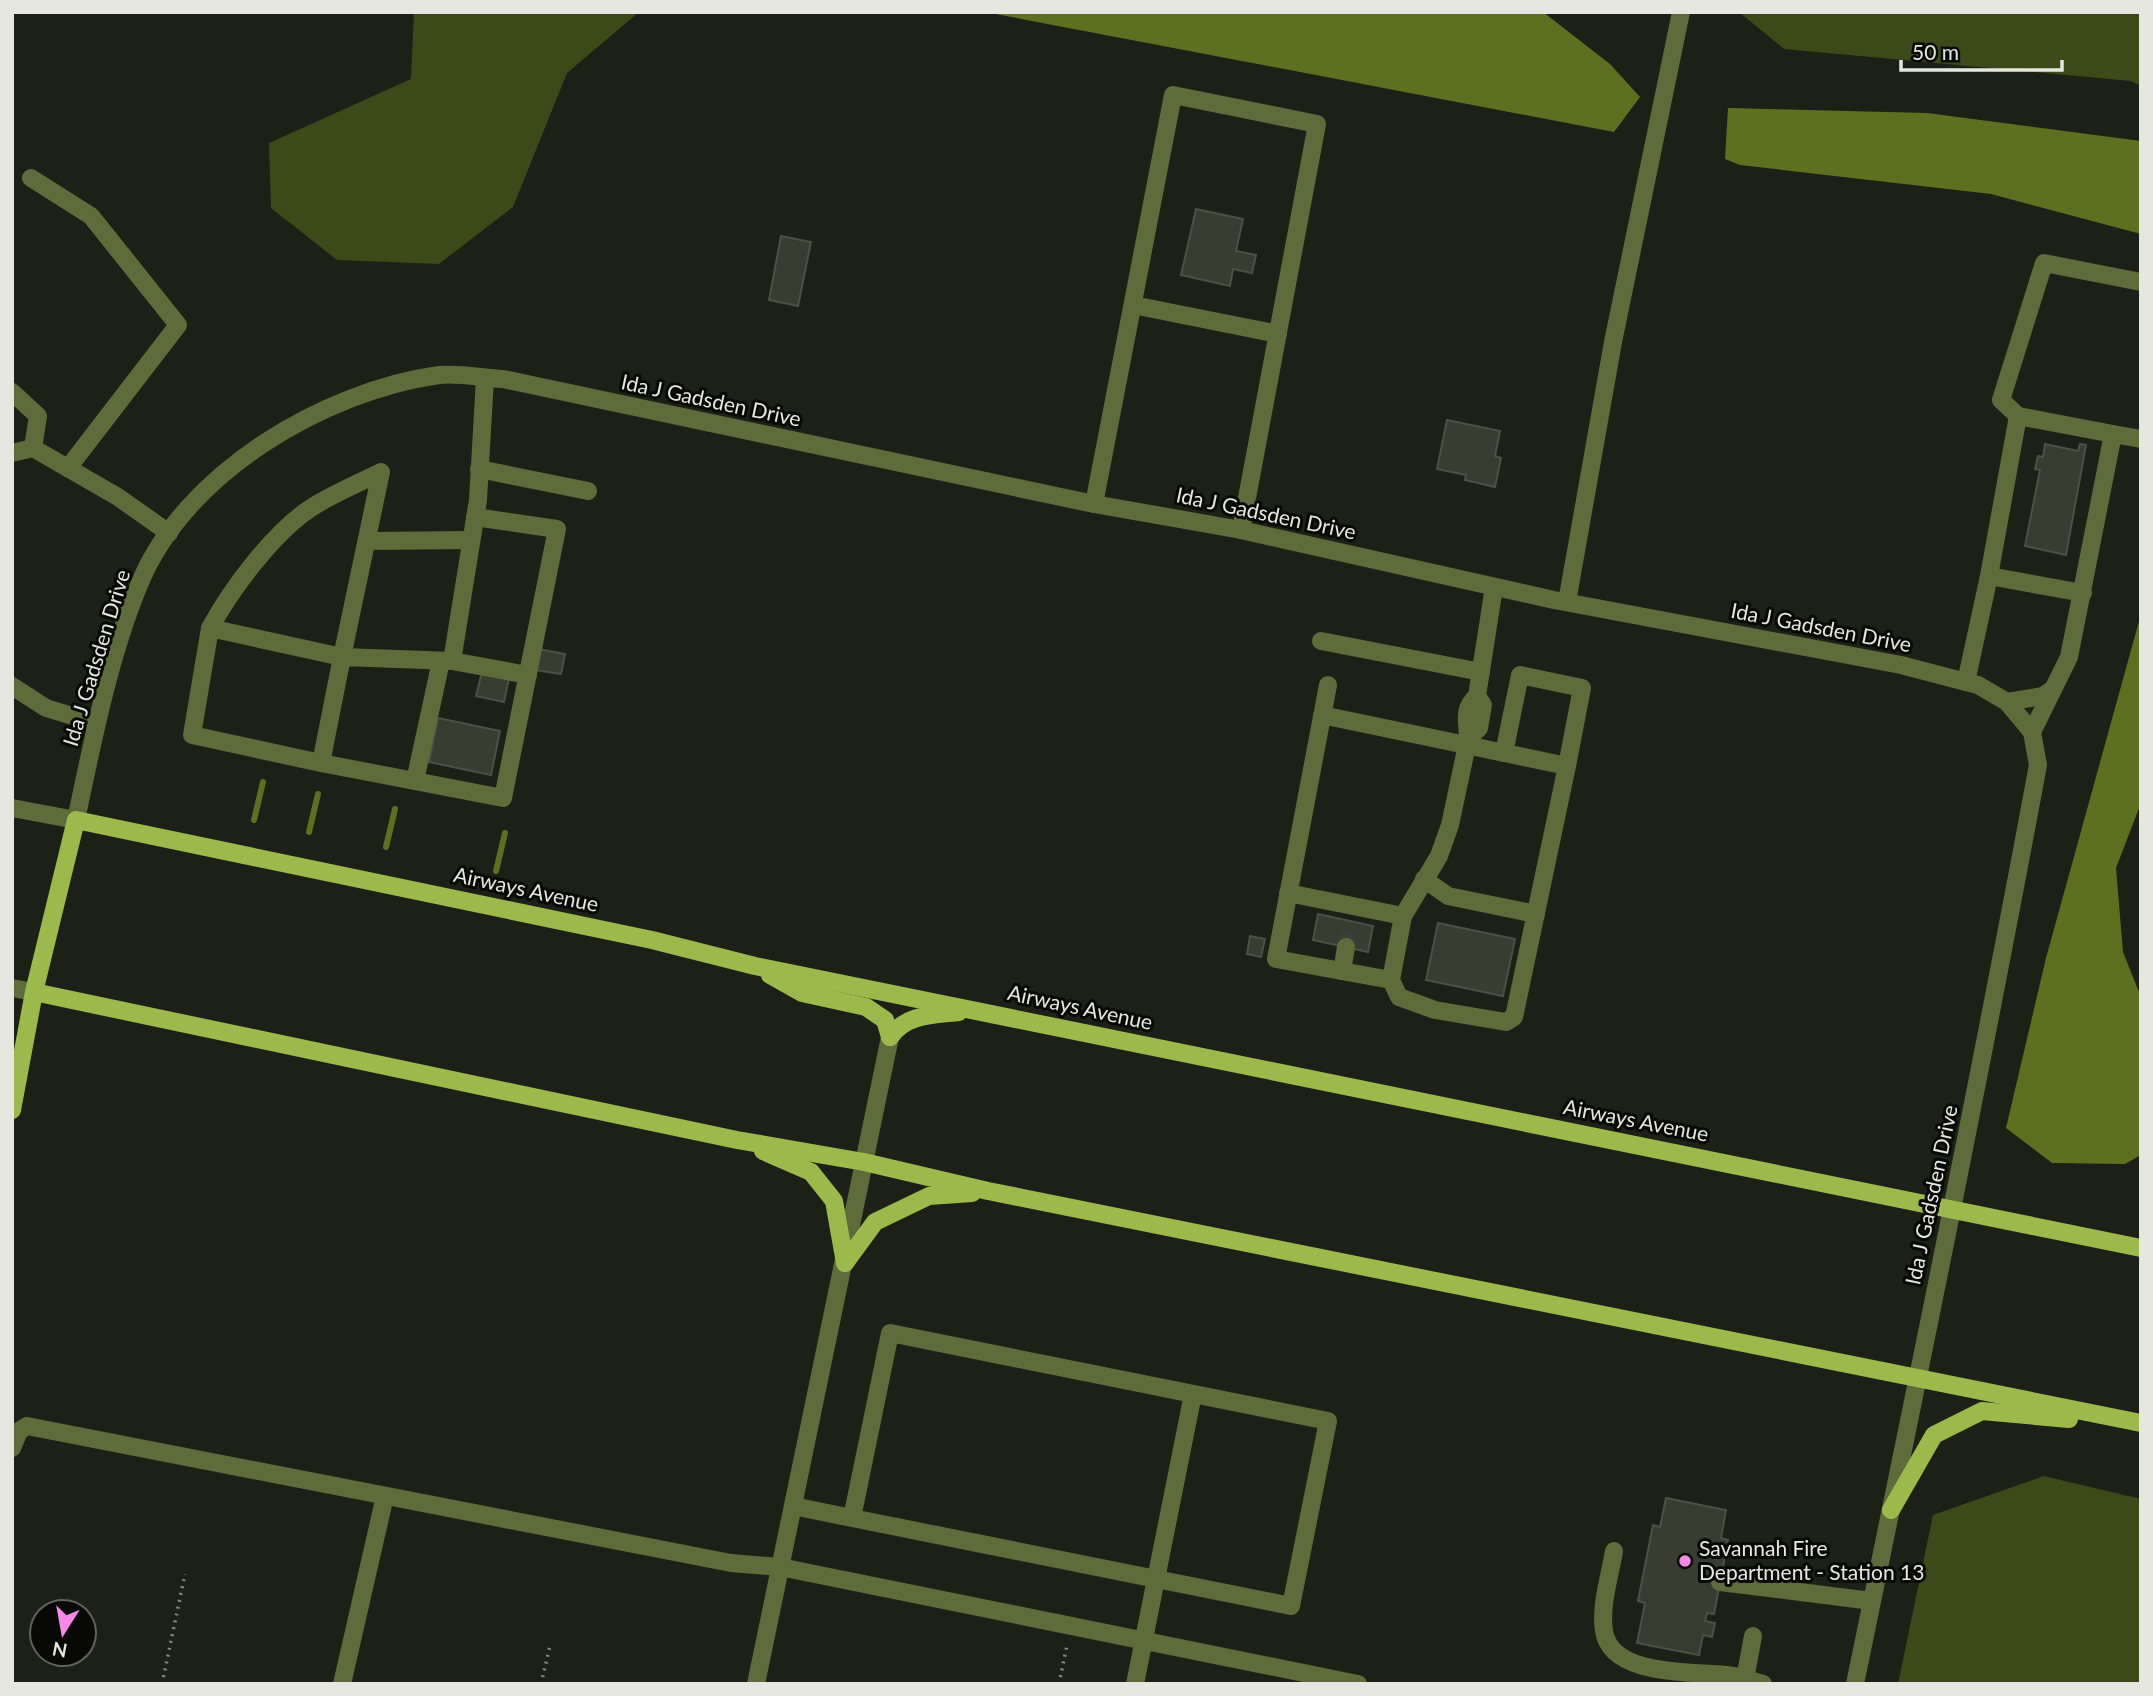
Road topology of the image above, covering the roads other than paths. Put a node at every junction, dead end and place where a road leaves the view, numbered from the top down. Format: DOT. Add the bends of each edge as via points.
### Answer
graph roads {
  1 [pos="1681,12"];
  2 [pos="31,178"];
  3 [pos="2141,282"];
  4 [pos="1133,305"];
  5 [pos="1278,334"];
  6 [pos="485,378"];
  7 [pos="12,392"];
  8 [pos="2018,416"];
  9 [pos="2113,434"];
  10 [pos="2141,439"];
  11 [pos="33,448"];
  12 [pos="12,453"];
  13 [pos="68,468"];
  14 [pos="479,468"];
  15 [pos="588,491"];
  16 [pos="1094,504"];
  17 [pos="475,517"];
  18 [pos="1241,530"];
  19 [pos="169,533"];
  20 [pos="471,540"];
  21 [pos="367,541"];
  22 [pos="1989,576"];
  23 [pos="1494,587"];
  24 [pos="2083,593"];
  25 [pos="1567,602"];
  26 [pos="210,628"];
  27 [pos="1321,641"];
  28 [pos="342,657"];
  29 [pos="447,661"];
  30 [pos="1481,672"];
  31 [pos="528,675"];
  32 [pos="1966,682"];
  33 [pos="1328,685"];
  34 [pos="12,686"];
  35 [pos="2053,689"];
  36 [pos="2007,702"];
  37 [pos="1322,715"];
  38 [pos="96,723"];
  39 [pos="2032,732"];
  40 [pos="1468,742"];
  41 [pos="1504,753"];
  42 [pos="321,763"];
  43 [pos="1567,766"];
  44 [pos="415,781"];
  45 [pos="12,808"];
  46 [pos="76,820"];
  47 [pos="1424,879"];
  48 [pos="1289,893"];
  49 [pos="1536,914"];
  50 [pos="1403,916"];
  51 [pos="1346,947"];
  52 [pos="755,966"];
  53 [pos="1342,971"];
  54 [pos="1391,980"];
  55 [pos="12,988"];
  56 [pos="34,992"];
  57 [pos="974,1010"];
  58 [pos="890,1037"];
  59 [pos="12,1110"];
  60 [pos="737,1140"];
  61 [pos="864,1162"];
  62 [pos="989,1191"];
  63 [pos="1950,1208"];
  64 [pos="2141,1248"];
  65 [pos="845,1263"];
  66 [pos="1918,1378"];
  67 [pos="1193,1394"];
  68 [pos="2141,1424"];
  69 [pos="12,1448"];
  70 [pos="385,1496"];
  71 [pos="793,1506"];
  72 [pos="1891,1510"];
  73 [pos="852,1518"];
  74 [pos="1615,1551"];
  75 [pos="780,1567"];
  76 [pos="1156,1579"];
  77 [pos="1720,1582"];
  78 [pos="1872,1601"];
  79 [pos="1753,1636"];
  80 [pos="1143,1640"];
  81 [pos="1745,1679"];
  82 [pos="342,1684"];
  83 [pos="756,1684"];
  84 [pos="1135,1684"];
  85 [pos="1359,1684"];
  86 [pos="1763,1684"];
  87 [pos="1855,1684"];
  1 -- 25 [label="street" via="1613,342"];
  2 -- 13 [label="street" via="91,216 178,325"];
  3 -- 8 [label="street" via="2045,263 2001,400"];
  4 -- 5 [label="street"];
  4 -- 5 [label="street" via="1173,96 1317,124"];
  4 -- 16 [label="street"];
  5 -- 18 [label="street"];
  6 -- 14 [label="street"];
  6 -- 16 [label="street, Ida J Gadsden Drive"];
  6 -- 19 [label="street, Ida J Gadsden Drive" via="442,375 356,394 267,439 212,483"];
  7 -- 11 [label="street" via="38,416"];
  8 -- 9 [label="street"];
  8 -- 22 [label="street"];
  9 -- 10 [label="street"];
  9 -- 24 [label="street"];
  11 -- 12 [label="street"];
  11 -- 13 [label="street"];
  13 -- 19 [label="street"];
  14 -- 15 [label="street"];
  14 -- 17 [label="street"];
  16 -- 18 [label="street, Ida J Gadsden Drive"];
  17 -- 20 [label="street"];
  17 -- 31 [label="street" via="557,529"];
  18 -- 23 [label="street, Ida J Gadsden Drive"];
  19 -- 38 [label="street, Ida J Gadsden Drive" via="139,584"];
  20 -- 21 [label="street"];
  20 -- 29 [label="street"];
  21 -- 26 [label="street" via="381,472 314,506 286,527"];
  21 -- 28 [label="street"];
  22 -- 24 [label="street"];
  22 -- 32 [label="street"];
  23 -- 25 [label="street, Ida J Gadsden Drive"];
  23 -- 30 [label="street"];
  24 -- 35 [label="street" via="2069,657"];
  25 -- 32 [label="street, Ida J Gadsden Drive"];
  26 -- 28 [label="street"];
  26 -- 42 [label="street" via="192,735"];
  27 -- 30 [label="street"];
  28 -- 29 [label="street"];
  28 -- 42 [label="street"];
  29 -- 31 [label="street"];
  29 -- 44 [label="street"];
  30 -- 40 [label="street" via="1479,728"];
  31 -- 44 [label="street" via="503,798"];
  32 -- 36 [label="street, Ida J Gadsden Drive"];
  33 -- 37 [label="street"];
  34 -- 38 [label="street" via="46,708"];
  35 -- 36 [label="street" via="2043,696"];
  35 -- 39 [label="street"];
  36 -- 39 [label="street, Ida J Gadsden Drive"];
  37 -- 40 [label="street"];
  37 -- 48 [label="street"];
  38 -- 46 [label="street, Ida J Gadsden Drive"];
  39 -- 63 [label="street, Ida J Gadsden Drive" via="2038,765 1971,1126"];
  40 -- 41 [label="street"];
  40 -- 47 [label="street" via="1450,825 1439,856"];
  41 -- 43 [label="street"];
  41 -- 43 [label="street" via="1520,675 1583,688"];
  42 -- 44 [label="street"];
  43 -- 49 [label="street"];
  45 -- 46 [label="street, Airways Avenue"];
  46 -- 52 [label="main road, Airways Avenue" via="652,940"];
  46 -- 56 [label="main road"];
  47 -- 49 [label="street" via="1448,896"];
  47 -- 50 [label="street"];
  48 -- 50 [label="street" via="1352,913"];
  48 -- 53 [label="street" via="1276,959"];
  49 -- 54 [label="street" via="1514,1017 1506,1022 1435,1010 1399,996"];
  50 -- 54 [label="street"];
  51 -- 53 [label="street"];
  52 -- 57 [label="main road, Airways Avenue"];
  52 -- 58 [label="main road" via="802,993 866,1007 885,1020"];
  53 -- 54 [label="street"];
  55 -- 56 [label="street"];
  56 -- 59 [label="main road"];
  56 -- 60 [label="main road"];
  57 -- 58 [label="main road" via="917,1017 897,1026"];
  57 -- 63 [label="main road, Airways Avenue"];
  58 -- 61 [label="street"];
  60 -- 61 [label="main road"];
  60 -- 65 [label="main road" via="811,1172 834,1201"];
  61 -- 62 [label="main road"];
  61 -- 65 [label="street"];
  62 -- 65 [label="main road" via="929,1196 875,1222"];
  62 -- 66 [label="main road"];
  63 -- 64 [label="main road, Airways Avenue"];
  63 -- 66 [label="street, Ida J Gadsden Drive"];
  65 -- 71 [label="street"];
  66 -- 68 [label="main road"];
  66 -- 72 [label="street, Ida J Gadsden Drive"];
  67 -- 73 [label="street" via="890,1333"];
  67 -- 76 [label="street"];
  67 -- 76 [label="street" via="1328,1421 1291,1606"];
  68 -- 72 [label="main road" via="1982,1412 1934,1435"];
  69 -- 70 [label="street" via="19,1430 27,1426"];
  70 -- 75 [label="street" via="731,1563"];
  70 -- 82 [label="street"];
  71 -- 73 [label="street"];
  71 -- 75 [label="street"];
  72 -- 78 [label="street, Ida J Gadsden Drive"];
  73 -- 76 [label="street"];
  74 -- 81 [label="street" via="1604,1612 1604,1633 1610,1647 1639,1666"];
  75 -- 80 [label="street"];
  75 -- 83 [label="street"];
  76 -- 80 [label="street"];
  77 -- 78 [label="street"];
  78 -- 87 [label="street, Ida J Gadsden Drive"];
  79 -- 81 [label="street"];
  80 -- 84 [label="street"];
  80 -- 85 [label="street"];
  81 -- 86 [label="street"];
}
